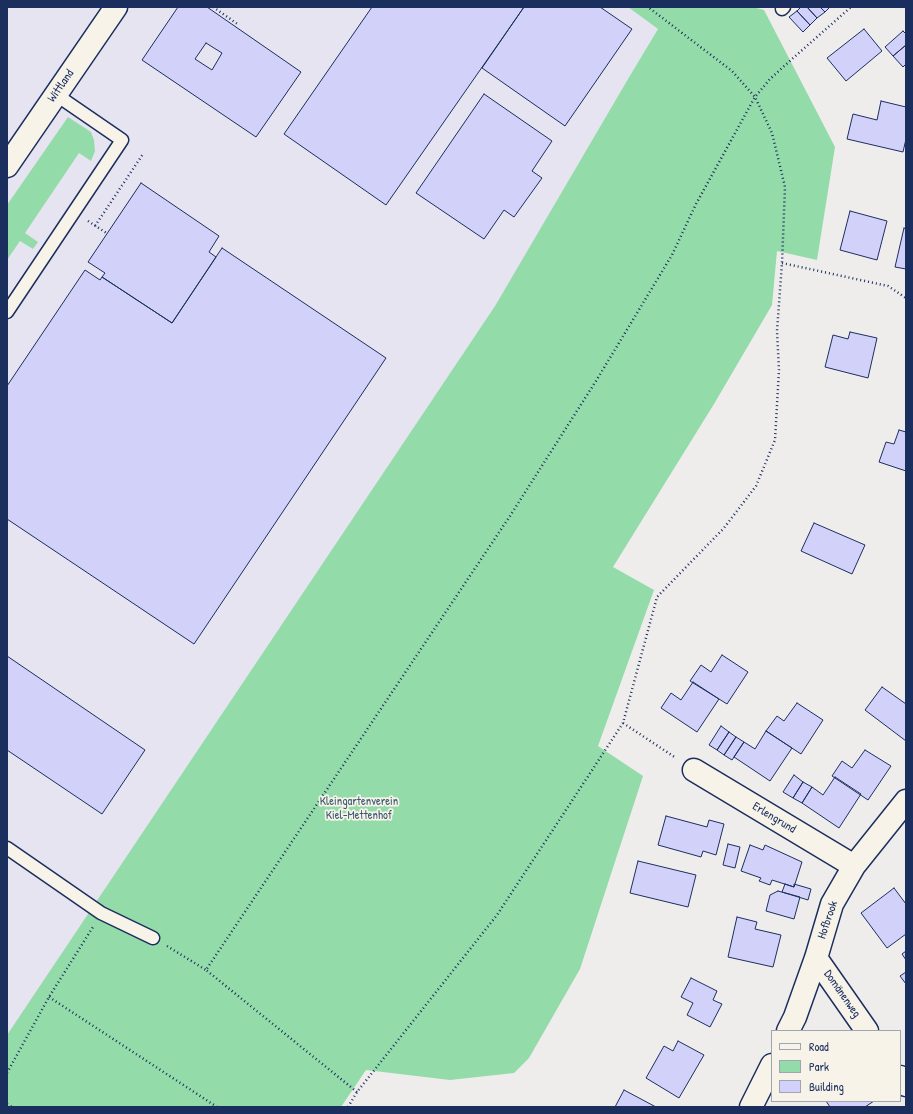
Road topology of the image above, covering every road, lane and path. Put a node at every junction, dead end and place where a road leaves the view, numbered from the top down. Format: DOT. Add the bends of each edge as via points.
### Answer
graph roads {
  1 [pos="116,7"];
  2 [pos="213,7"];
  3 [pos="648,7"];
  4 [pos="851,7"];
  5 [pos="239,25"];
  6 [pos="55,94"];
  7 [pos="755,97"];
  8 [pos="143,154"];
  9 [pos="7,166"];
  10 [pos="87,220"];
  11 [pos="95,226"];
  12 [pos="108,234"];
  13 [pos="782,262"];
  14 [pos="906,298"];
  15 [pos="7,312"];
  16 [pos="623,723"];
  17 [pos="694,770"];
  18 [pos="906,801"];
  19 [pos="7,848"];
  20 [pos="854,866"];
  21 [pos="101,913"];
  22 [pos="153,938"];
  23 [pos="816,958"];
  24 [pos="206,970"];
  25 [pos="49,997"];
  26 [pos="788,1030"];
  27 [pos="866,1030"];
  28 [pos="771,1067"];
  29 [pos="7,1073"];
  30 [pos="357,1092"];
  31 [pos="7,1104"];
  32 [pos="12,1107"];
  33 [pos="217,1107"];
  34 [pos="348,1107"];
  35 [pos="752,1107"];
  1 -- 6 [label="street, Wittland"];
  2 -- 5 [label="path"];
  3 -- 7 [label="path" via="732,71"];
  4 -- 7 [label="path" via="770,79"];
  6 -- 9 [label="street, Wittland"];
  6 -- 15 [label="lane" via="122,140"];
  7 -- 13 [label="path" via="772,133 785,187"];
  7 -- 24 [label="path" via="696,204 672,255 596,381 510,516"];
  8 -- 11 [label="path"];
  10 -- 11 [label="path"];
  11 -- 12 [label="path"];
  13 -- 14 [label="path" via="888,286"];
  13 -- 16 [label="path" via="777,331 779,370 775,440 756,486 724,528 657,597"];
  16 -- 17 [label="path"];
  16 -- 30 [label="path" via="497,915"];
  17 -- 20 [label="street, Erlengrund"];
  18 -- 20 [label="street, Hofbrook"];
  19 -- 21 [label="lane"];
  20 -- 23 [label="street, Hofbrook" via="832,904"];
  21 -- 22 [label="lane"];
  21 -- 25 [label="path"];
  22 -- 24 [label="path"];
  23 -- 26 [label="street, Hofbrook"];
  23 -- 27 [label="street, Domänenweg"];
  24 -- 30 [label="path"];
  25 -- 29 [label="path"];
  25 -- 33 [label="path"];
  28 -- 35 [label="street"];
  30 -- 34 [label="path"];
  31 -- 32 [label="path"];
}
